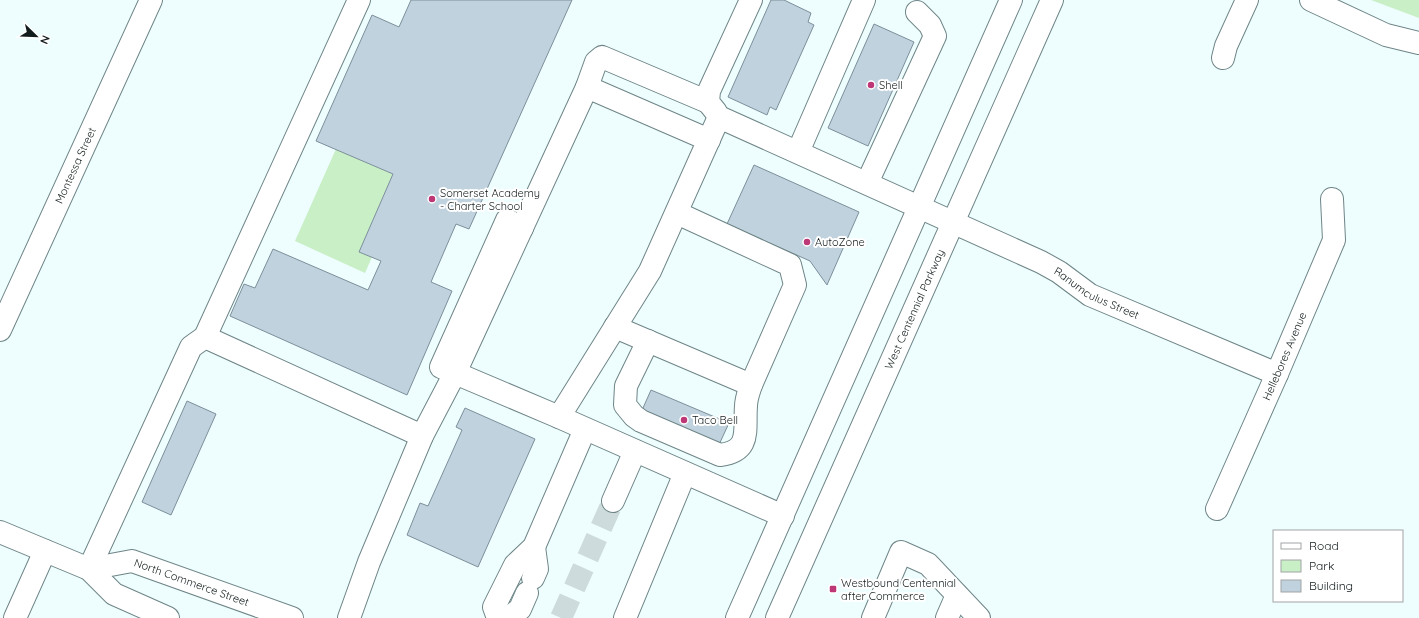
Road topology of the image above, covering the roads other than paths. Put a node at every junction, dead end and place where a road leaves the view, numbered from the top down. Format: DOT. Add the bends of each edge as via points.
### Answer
graph roads {
  1 [pos="151,0"];
  2 [pos="359,0"];
  3 [pos="751,0"];
  4 [pos="864,0"];
  5 [pos="1011,0"];
  6 [pos="1052,0"];
  7 [pos="1247,0"];
  8 [pos="1311,0"];
  9 [pos="917,12"];
  10 [pos="1419,43"];
  11 [pos="1223,58"];
  12 [pos="587,87"];
  13 [pos="714,109"];
  14 [pos="708,140"];
  15 [pos="798,152"];
  16 [pos="867,184"];
  17 [pos="1332,199"];
  18 [pos="919,206"];
  19 [pos="676,213"];
  20 [pos="953,221"];
  21 [pos="615,327"];
  22 [pos="0,330"];
  23 [pos="205,338"];
  24 [pos="648,341"];
  25 [pos="455,373"];
  26 [pos="1277,374"];
  27 [pos="751,385"];
  28 [pos="559,417"];
  29 [pos="585,429"];
  30 [pos="422,436"];
  31 [pos="635,451"];
  32 [pos="685,473"];
  33 [pos="613,501"];
  34 [pos="1217,510"];
  35 [pos="783,516"];
  36 [pos="0,532"];
  37 [pos="534,547"];
  38 [pos="46,551"];
  39 [pos="89,569"];
  40 [pos="524,583"];
  41 [pos="957,595"];
  42 [pos="15,618"];
  43 [pos="168,618"];
  44 [pos="292,618"];
  45 [pos="349,618"];
  46 [pos="498,618"];
  47 [pos="502,618"];
  48 [pos="508,618"];
  49 [pos="625,618"];
  50 [pos="737,618"];
  51 [pos="778,618"];
  52 [pos="873,618"];
  53 [pos="948,618"];
  54 [pos="979,618"];
  1 -- 22 [label="main road, Montessa Street"];
  2 -- 23 [label="main road"];
  3 -- 13 [label="main road" via="709,91"];
  4 -- 15 [label="main road"];
  5 -- 18 [label="main road"];
  6 -- 20 [label="main road, West Centennial Parkway"];
  7 -- 11 [label="main road"];
  8 -- 10 [label="main road" via="1386,35"];
  9 -- 16 [label="main road" via="930,25 935,36"];
  12 -- 13 [label="main road, Ranumculus Street" via="596,62 602,57"];
  12 -- 14 [label="main road"];
  12 -- 25 [label="main road" via="522,228 507,220 441,367"];
  13 -- 14 [label="main road"];
  13 -- 15 [label="main road, Ranumculus Street"];
  14 -- 19 [label="main road"];
  15 -- 16 [label="main road, Ranumculus Street"];
  16 -- 18 [label="main road, Ranumculus Street"];
  17 -- 26 [label="main road, Hellebores Avenue" via="1334,240"];
  18 -- 20 [label="main road, Ranumculus Street"];
  18 -- 35 [label="main road"];
  19 -- 21 [label="main road" via="650,271"];
  19 -- 27 [label="main road" via="790,265 795,285"];
  20 -- 26 [label="main road, Ranumculus Street" via="1041,262 1090,295"];
  20 -- 51 [label="main road, West Centennial Parkway"];
  21 -- 24 [label="main road"];
  21 -- 28 [label="main road"];
  23 -- 30 [label="main road"];
  23 -- 39 [label="main road" via="191,347"];
  24 -- 27 [label="main road"];
  24 -- 27 [label="main road" via="626,386 625,405 641,421 720,455 731,454 745,439 746,404"];
  25 -- 28 [label="main road"];
  25 -- 30 [label="main road"];
  26 -- 34 [label="main road, Hellebores Avenue"];
  28 -- 29 [label="main road"];
  29 -- 31 [label="main road"];
  29 -- 37 [label="main road"];
  30 -- 45 [label="main road" via="369,562"];
  31 -- 32 [label="main road"];
  31 -- 33 [label="main road"];
  32 -- 35 [label="main road"];
  32 -- 49 [label="main road"];
  35 -- 50 [label="main road"];
  36 -- 38 [label="main road"];
  37 -- 40 [label="main road" via="537,568"];
  37 -- 46 [label="main road" via="515,565 494,607"];
  38 -- 39 [label="main road"];
  38 -- 42 [label="main road"];
  39 -- 43 [label="main road" via="114,594"];
  39 -- 44 [label="main road, North Commerce Street" via="132,561"];
  40 -- 47 [label="main road"];
  40 -- 48 [label="main road" via="520,609"];
  41 -- 52 [label="main road" via="928,564 901,552"];
  41 -- 53 [label="main road"];
  41 -- 54 [label="main road"];
}
